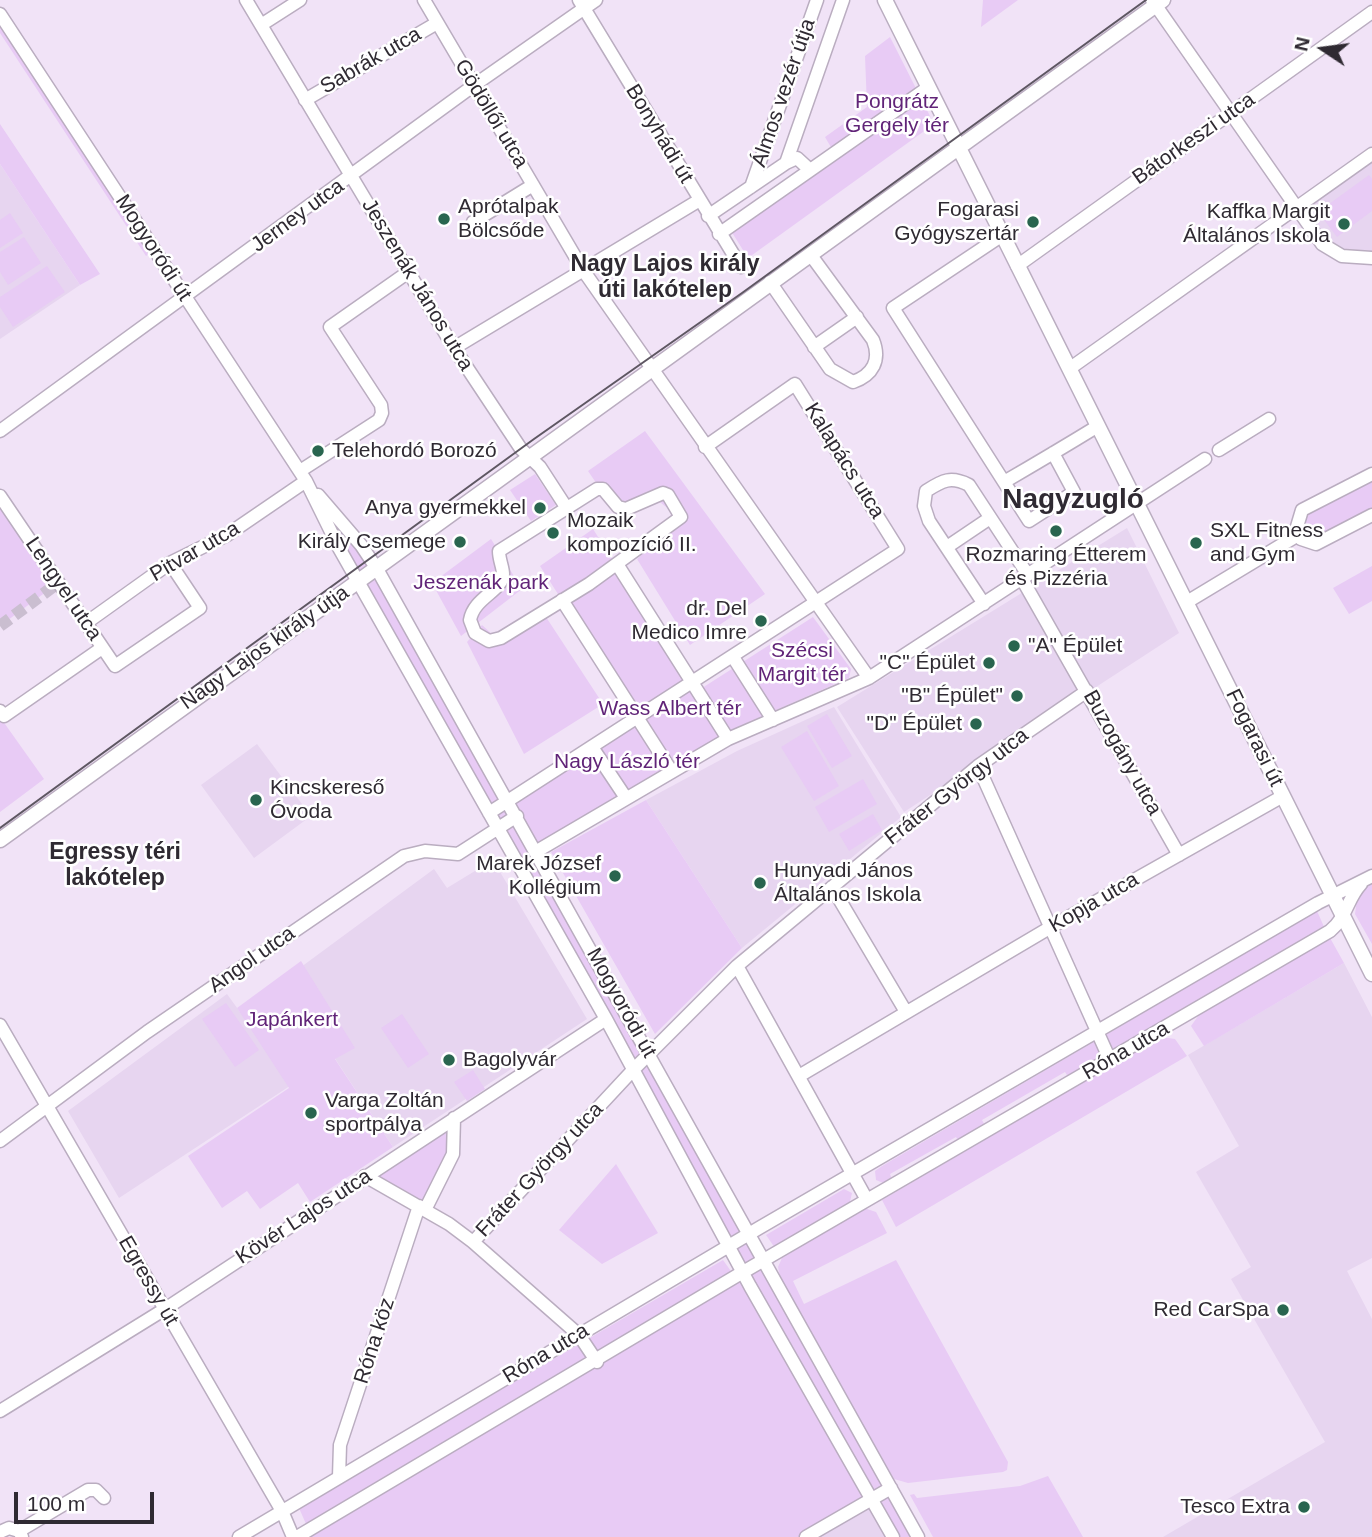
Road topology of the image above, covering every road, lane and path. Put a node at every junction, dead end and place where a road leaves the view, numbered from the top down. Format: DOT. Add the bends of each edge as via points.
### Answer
graph roads {
  1 [pos="246,0"];
  2 [pos="300,0"];
  3 [pos="424,0"];
  4 [pos="596,0"];
  5 [pos="817,0"];
  6 [pos="843,0"];
  7 [pos="885,0"];
  8 [pos="1157,2"];
  9 [pos="581,4"];
  10 [pos="1372,12"];
  11 [pos="0,14"];
  12 [pos="437,23"];
  13 [pos="261,25"];
  14 [pos="473,86"];
  15 [pos="929,88"];
  16 [pos="305,100"];
  17 [pos="1232,113"];
  18 [pos="960,148"];
  19 [pos="1372,154"];
  20 [pos="786,163"];
  21 [pos="810,170"];
  22 [pos="352,176"];
  23 [pos="533,185"];
  24 [pos="751,187"];
  25 [pos="698,201"];
  26 [pos="1297,207"];
  27 [pos="708,216"];
  28 [pos="473,222"];
  29 [pos="719,234"];
  30 [pos="1001,236"];
  31 [pos="810,254"];
  32 [pos="1372,258"];
  33 [pos="1017,266"];
  34 [pos="741,267"];
  35 [pos="583,270"];
  36 [pos="407,273"];
  37 [pos="770,282"];
  38 [pos="186,297"];
  39 [pos="857,317"];
  40 [pos="814,347"];
  41 [pos="454,348"];
  42 [pos="650,369"];
  43 [pos="1069,369"];
  44 [pos="1269,419"];
  45 [pos="1098,426"];
  46 [pos="0,431"];
  47 [pos="705,447"];
  48 [pos="1219,450"];
  49 [pos="1053,453"];
  50 [pos="530,457"];
  51 [pos="1201,461"];
  52 [pos="1372,474"];
  53 [pos="303,476"];
  54 [pos="1004,482"];
  55 [pos="0,496"];
  56 [pos="1137,502"];
  57 [pos="566,508"];
  58 [pos="1372,515"];
  59 [pos="990,518"];
  60 [pos="1303,539"];
  61 [pos="947,547"];
  62 [pos="170,564"];
  63 [pos="617,564"];
  64 [pos="377,569"];
  65 [pos="1025,577"];
  66 [pos="359,582"];
  67 [pos="562,600"];
  68 [pos="1187,602"];
  69 [pos="816,604"];
  70 [pos="984,604"];
  71 [pos="86,623"];
  72 [pos="102,648"];
  73 [pos="733,657"];
  74 [pos="869,678"];
  75 [pos="692,683"];
  76 [pos="1087,691"];
  77 [pos="2,713"];
  78 [pos="637,718"];
  79 [pos="773,720"];
  80 [pos="728,739"];
  81 [pos="592,747"];
  82 [pos="978,766"];
  83 [pos="672,772"];
  84 [pos="1283,796"];
  85 [pos="626,798"];
  86 [pos="508,800"];
  87 [pos="489,813"];
  88 [pos="517,816"];
  89 [pos="497,828"];
  90 [pos="0,840"];
  91 [pos="537,851"];
  92 [pos="1179,855"];
  93 [pos="1368,878"];
  94 [pos="832,887"];
  95 [pos="1333,895"];
  96 [pos="1343,916"];
  97 [pos="1051,927"];
  98 [pos="737,966"];
  99 [pos="1372,974"];
  100 [pos="906,1012"];
  101 [pos="606,1019"];
  102 [pos="0,1025"];
  103 [pos="1099,1030"];
  104 [pos="649,1053"];
  105 [pos="1110,1060"];
  106 [pos="633,1069"];
  107 [pos="799,1076"];
  108 [pos="48,1108"];
  109 [pos="454,1118"];
  110 [pos="0,1141"];
  111 [pos="853,1173"];
  112 [pos="365,1176"];
  113 [pos="867,1200"];
  114 [pos="422,1208"];
  115 [pos="750,1234"];
  116 [pos="473,1242"];
  117 [pos="730,1247"];
  118 [pos="764,1260"];
  119 [pos="743,1272"];
  120 [pos="164,1309"];
  121 [pos="579,1335"];
  122 [pos="597,1362"];
  123 [pos="0,1411"];
  124 [pos="340,1477"];
  125 [pos="891,1488"];
  126 [pos="104,1498"];
  127 [pos="872,1500"];
  128 [pos="282,1511"];
  129 [pos="0,1532"];
  130 [pos="20,1534"];
  131 [pos="239,1537"];
  132 [pos="295,1537"];
  133 [pos="806,1537"];
  134 [pos="893,1537"];
  135 [pos="918,1537"];
  1 -- 13 [label="street, Jeszenák János utca"];
  2 -- 13 [label="street"];
  3 -- 12 [label="street, Gödöllői utca"];
  4 -- 9 [label="street, Jerney utca"];
  5 -- 24 [label="street, Álmos vezér útja"];
  6 -- 20 [label="street, Álmos vezér útja"];
  7 -- 15 [label="main road, Fogarasi út"];
  8 -- 17 [label="street"];
  8 -- 18 [label="main road, Nagy Lajos király útja"];
  9 -- 14 [label="street, Jerney utca"];
  9 -- 25 [label="street, Bonyhádi út"];
  10 -- 17 [label="street, Bátorkeszi utca"];
  11 -- 38 [label="street, Mogyoródi út"];
  12 -- 14 [label="street, Gödöllői utca"];
  12 -- 16 [label="street, Sabrák utca"];
  13 -- 16 [label="street, Jeszenák János utca"];
  14 -- 22 [label="street, Jerney utca"];
  14 -- 23 [label="street, Gödöllői utca"];
  15 -- 18 [label="main road, Fogarasi út"];
  15 -- 21 [label="street"];
  16 -- 22 [label="street, Jeszenák János utca"];
  17 -- 26 [label="street"];
  17 -- 33 [label="street, Bátorkeszi utca"];
  18 -- 30 [label="main road, Fogarasi út"];
  18 -- 31 [label="main road, Nagy Lajos király útja"];
  19 -- 26 [label="street"];
  20 -- 21 [label="street" via="797,158"];
  20 -- 24 [label="street, Álmos vezér útja"];
  21 -- 29 [label="street"];
  22 -- 36 [label="street, Jeszenák János utca"];
  22 -- 38 [label="street, Jerney utca"];
  23 -- 28 [label="street"];
  23 -- 35 [label="street, Gödöllői utca"];
  24 -- 27 [label="street, Álmos vezér útja"];
  25 -- 27 [label="street, Bonyhádi út"];
  25 -- 35 [label="street"];
  26 -- 32 [label="street" via="1332,252"];
  26 -- 43 [label="street"];
  27 -- 29 [label="street, Bonyhádi út"];
  29 -- 34 [label="street, Bonyhádi út"];
  30 -- 33 [label="main road, Fogarasi út"];
  30 -- 54 [label="street" via="893,308"];
  31 -- 37 [label="main road, Nagy Lajos király útja"];
  31 -- 39 [label="street"];
  33 -- 43 [label="main road, Fogarasi út"];
  35 -- 41 [label="street"];
  35 -- 42 [label="street, Gödöllői utca"];
  36 -- 41 [label="street, Jeszenák János utca"];
  36 -- 53 [label="street, Pitvar utca" via="330,327 382,413 379,420"];
  37 -- 40 [label="street"];
  37 -- 42 [label="main road, Nagy Lajos király útja"];
  38 -- 46 [label="street, Jerney utca"];
  38 -- 53 [label="street, Mogyoródi út"];
  39 -- 40 [label="street"];
  39 -- 40 [label="street" via="876,349 873,369 865,378 853,382 835,375"];
  41 -- 50 [label="street, Jeszenák János utca"];
  42 -- 47 [label="street"];
  42 -- 50 [label="main road, Nagy Lajos király útja"];
  43 -- 45 [label="main road, Fogarasi út"];
  44 -- 48 [label="street"];
  45 -- 49 [label="street"];
  45 -- 56 [label="main road, Fogarasi út"];
  47 -- 69 [label="street"];
  47 -- 69 [label="street, Kalapács utca" via="795,384 898,549"];
  49 -- 54 [label="street"];
  49 -- 54 [label="street" via="1074,492 1028,521"];
  50 -- 57 [label="street"];
  50 -- 64 [label="main road, Nagy Lajos király útja"];
  51 -- 56 [label="street"];
  52 -- 60 [label="street" via="1301,510 1296,522"];
  53 -- 62 [label="street, Pitvar utca" via="227,535"];
  53 -- 64 [label="street, Mogyoródi út"];
  53 -- 66 [label="street, Mogyoródi út"];
  55 -- 71 [label="street, Lengyel utca"];
  56 -- 65 [label="street"];
  56 -- 68 [label="main road, Fogarasi út"];
  57 -- 63 [label="street" via="603,489 618,507 626,509 663,493 680,512 678,521"];
  57 -- 67 [label="street" via="499,551 500,585 475,605 471,628 482,639 496,640"];
  58 -- 60 [label="street" via="1324,542"];
  59 -- 61 [label="street"];
  59 -- 61 [label="street" via="969,485 956,479 943,480 926,491 929,521"];
  59 -- 65 [label="street, Buzogány utca"];
  60 -- 68 [label="street"];
  61 -- 70 [label="street"];
  62 -- 71 [label="street, Pitvar utca"];
  62 -- 72 [label="street" via="200,608 115,666"];
  63 -- 67 [label="street"];
  63 -- 75 [label="street"];
  64 -- 66 [label="main road, Nagy Lajos király útja"];
  64 -- 86 [label="street, Mogyoródi út"];
  65 -- 70 [label="street"];
  65 -- 76 [label="street, Buzogány utca" via="1065,663"];
  66 -- 87 [label="street, Mogyoródi út"];
  66 -- 90 [label="main road, Nagy Lajos király útja"];
  67 -- 78 [label="street"];
  68 -- 84 [label="main road, Fogarasi út"];
  69 -- 73 [label="street"];
  69 -- 74 [label="street"];
  70 -- 74 [label="street"];
  71 -- 72 [label="street, Lengyel utca"];
  72 -- 77 [label="street"];
  73 -- 75 [label="street"];
  73 -- 79 [label="street"];
  74 -- 79 [label="street"];
  75 -- 78 [label="street"];
  75 -- 80 [label="street"];
  76 -- 82 [label="street, Fráter György utca"];
  76 -- 92 [label="street, Buzogány utca"];
  78 -- 81 [label="street"];
  78 -- 83 [label="street"];
  79 -- 80 [label="street"];
  80 -- 83 [label="street"];
  81 -- 85 [label="street"];
  81 -- 86 [label="street"];
  82 -- 94 [label="street, Fráter György utca"];
  82 -- 97 [label="street"];
  83 -- 85 [label="street"];
  84 -- 92 [label="street, Kopja utca"];
  84 -- 95 [label="main road, Fogarasi út"];
  85 -- 91 [label="street"];
  86 -- 87 [label="street"];
  86 -- 88 [label="street, Mogyoródi út"];
  87 -- 89 [label="street, Mogyoródi út"];
  88 -- 89 [label="street, Angol utca"];
  88 -- 91 [label="street, Mogyoródi út"];
  89 -- 101 [label="street, Mogyoródi út"];
  89 -- 108 [label="street, Angol utca" via="458,854 404,856 147,1032"];
  91 -- 104 [label="street, Mogyoródi út"];
  92 -- 97 [label="street, Kopja utca"];
  93 -- 95 [label="street, Róna utca"];
  93 -- 96 [label="street, Róna utca" via="1351,895"];
  94 -- 98 [label="street, Fráter György utca"];
  94 -- 100 [label="street"];
  95 -- 96 [label="main road, Fogarasi út"];
  95 -- 103 [label="street, Róna utca"];
  96 -- 99 [label="main road, Fogarasi út"];
  96 -- 105 [label="street, Róna utca" via="1331,931"];
  97 -- 100 [label="street, Kopja utca"];
  97 -- 103 [label="street"];
  98 -- 104 [label="street, Fráter György utca"];
  98 -- 107 [label="street"];
  100 -- 107 [label="street, Kopja utca"];
  101 -- 106 [label="street, Mogyoródi út"];
  101 -- 109 [label="street, Kövér Lajos utca"];
  102 -- 108 [label="street, Egressy út"];
  103 -- 105 [label="street"];
  103 -- 111 [label="street, Róna utca"];
  104 -- 106 [label="street, Fráter György utca"];
  104 -- 115 [label="street, Mogyoródi út"];
  105 -- 113 [label="street, Róna utca"];
  106 -- 116 [label="street, Fráter György utca"];
  106 -- 117 [label="street, Mogyoródi út"];
  107 -- 111 [label="street"];
  108 -- 110 [label="street, Angol utca"];
  108 -- 120 [label="street, Egressy út"];
  109 -- 112 [label="street, Kövér Lajos utca"];
  109 -- 114 [label="street, Róna köz" via="453,1154"];
  111 -- 113 [label="street"];
  111 -- 115 [label="street, Róna utca"];
  112 -- 114 [label="street"];
  112 -- 120 [label="street, Kövér Lajos utca"];
  113 -- 118 [label="street, Róna utca"];
  114 -- 116 [label="street"];
  114 -- 124 [label="street, Róna köz" via="340,1445"];
  115 -- 117 [label="street, Róna utca"];
  115 -- 118 [label="street, Mogyoródi út"];
  116 -- 121 [label="street"];
  117 -- 119 [label="street, Mogyoródi út"];
  117 -- 121 [label="street, Róna utca"];
  118 -- 119 [label="street, Róna utca"];
  118 -- 125 [label="street, Mogyoródi út"];
  119 -- 122 [label="street, Róna utca"];
  119 -- 127 [label="street, Mogyoródi út"];
  120 -- 123 [label="street, Kövér Lajos utca"];
  120 -- 128 [label="street, Egressy út"];
  121 -- 122 [label="street"];
  121 -- 124 [label="street, Róna utca"];
  122 -- 132 [label="street, Róna utca"];
  124 -- 128 [label="street, Róna utca"];
  125 -- 127 [label="street"];
  125 -- 135 [label="street, Mogyoródi út"];
  126 -- 130 [label="street" via="96,1490 88,1490"];
  127 -- 133 [label="street"];
  127 -- 134 [label="street, Mogyoródi út"];
  128 -- 131 [label="street, Róna utca"];
  128 -- 132 [label="street, Egressy út"];
  129 -- 130 [label="street" via="9,1528"];
}
